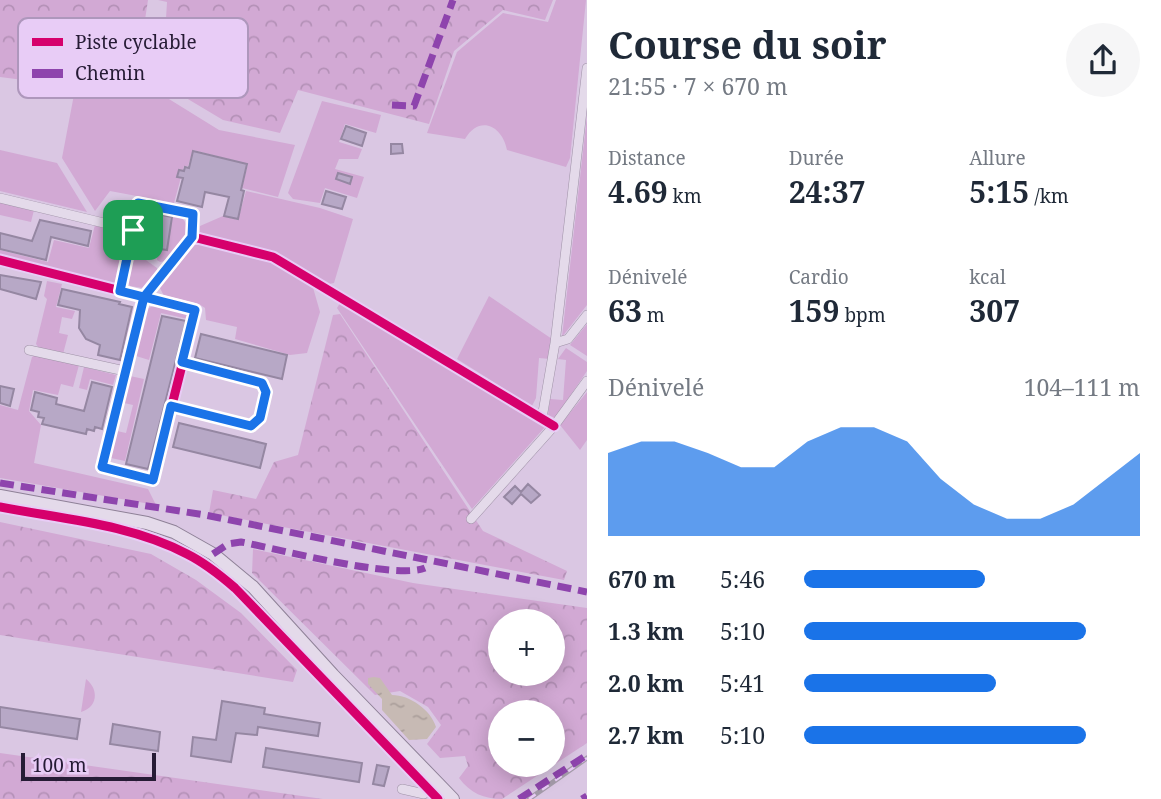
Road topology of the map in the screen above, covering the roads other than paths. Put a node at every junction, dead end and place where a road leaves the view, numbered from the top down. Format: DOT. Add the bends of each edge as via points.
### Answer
graph roads {
  1 [pos="587,68"];
  2 [pos="0,198"];
  3 [pos="133,230"];
  4 [pos="192,237"];
  5 [pos="0,260"];
  6 [pos="120,291"];
  7 [pos="144,297"];
  8 [pos="587,314"];
  9 [pos="555,343"];
  10 [pos="29,350"];
  11 [pos="182,362"];
  12 [pos="125,371"];
  13 [pos="587,380"];
  14 [pos="171,406"];
  15 [pos="542,418"];
  16 [pos="554,426"];
  17 [pos="0,496"];
  18 [pos="471,519"];
  19 [pos="437,784"];
  20 [pos="402,789"];
  21 [pos="425,797"];
  22 [pos="453,799"];
  1 -- 9 [label="street"];
  2 -- 3 [label="street"];
  3 -- 4 [label="street" via="138,203 193,214"];
  3 -- 6 [label="street"];
  4 -- 7 [label="street"];
  4 -- 15 [label="street" via="273,257"];
  5 -- 6 [label="street"];
  6 -- 7 [label="street"];
  7 -- 11 [label="street" via="195,310"];
  7 -- 12 [label="street"];
  8 -- 9 [label="street" via="568,340"];
  9 -- 15 [label="street"];
  10 -- 12 [label="street"];
  11 -- 14 [label="street"];
  11 -- 14 [label="street" via="262,383 266,392 260,418 251,426"];
  12 -- 14 [label="street" via="102,467 153,480"];
  13 -- 16 [label="street"];
  15 -- 16 [label="street"];
  16 -- 18 [label="street"];
  17 -- 19 [label="street" via="146,523 174,532 213,554 253,587"];
  19 -- 21 [label="street"];
  19 -- 22 [label="street"];
  20 -- 21 [label="street"];
}
